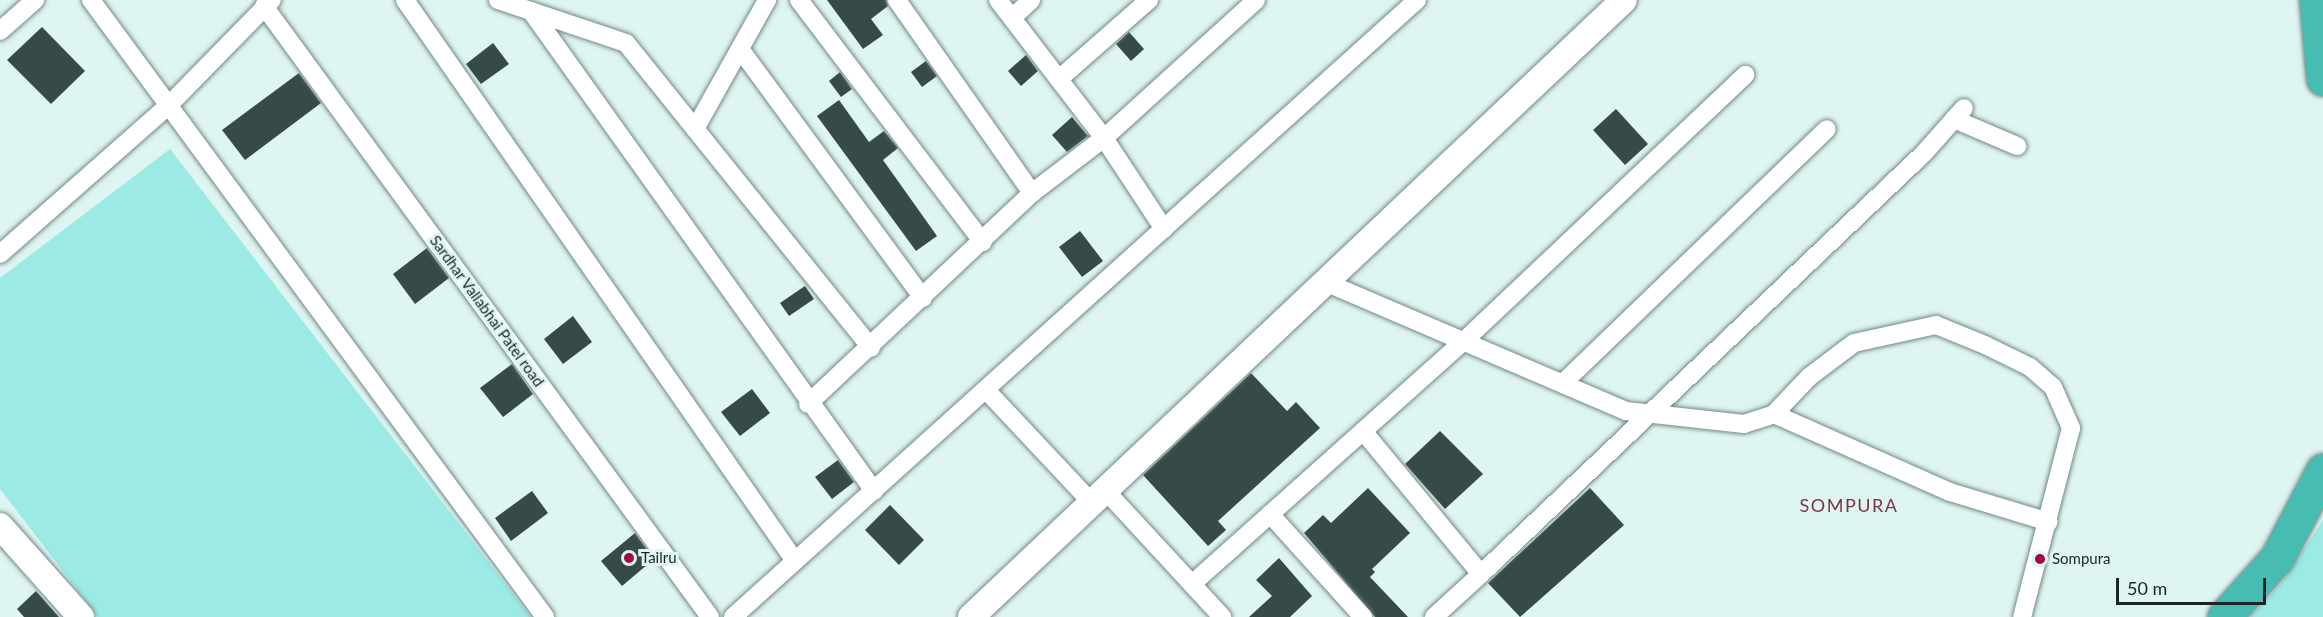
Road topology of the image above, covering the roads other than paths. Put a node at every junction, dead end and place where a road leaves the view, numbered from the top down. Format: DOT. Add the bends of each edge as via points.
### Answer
graph roads {
  1 [pos="35,0"];
  2 [pos="91,0"];
  3 [pos="405,0"];
  4 [pos="498,0"];
  5 [pos="767,0"];
  6 [pos="799,0"];
  7 [pos="897,0"];
  8 [pos="998,0"];
  9 [pos="1031,0"];
  10 [pos="1149,0"];
  11 [pos="1256,0"];
  12 [pos="1417,0"];
  13 [pos="1624,0"];
  14 [pos="2316,0"];
  15 [pos="268,3"];
  16 [pos="531,11"];
  17 [pos="1012,18"];
  18 [pos="0,31"];
  19 [pos="740,49"];
  20 [pos="1746,75"];
  21 [pos="2323,79"];
  22 [pos="1059,80"];
  23 [pos="169,105"];
  24 [pos="695,129"];
  25 [pos="1827,129"];
  26 [pos="1104,138"];
  27 [pos="2017,146"];
  28 [pos="1032,193"];
  29 [pos="1164,229"];
  30 [pos="983,242"];
  31 [pos="0,254"];
  32 [pos="1325,282"];
  33 [pos="923,298"];
  34 [pos="1465,340"];
  35 [pos="872,348"];
  36 [pos="1563,383"];
  37 [pos="986,390"];
  38 [pos="808,404"];
  39 [pos="1646,412"];
  40 [pos="1774,414"];
  41 [pos="1363,431"];
  42 [pos="2323,470"];
  43 [pos="874,491"];
  44 [pos="1098,497"];
  45 [pos="1270,514"];
  46 [pos="2049,522"];
  47 [pos="3,537"];
  48 [pos="795,561"];
  49 [pos="1481,574"];
  50 [pos="1192,584"];
  51 [pos="81,617"];
  52 [pos="545,617"];
  53 [pos="710,617"];
  54 [pos="733,617"];
  55 [pos="971,617"];
  56 [pos="1222,617"];
  57 [pos="1363,617"];
  58 [pos="1434,617"];
  59 [pos="2022,617"];
  60 [pos="2224,617"];
  1 -- 18 [label="street"];
  2 -- 23 [label="street"];
  3 -- 48 [label="street"];
  4 -- 16 [label="street"];
  5 -- 19 [label="street"];
  6 -- 30 [label="street"];
  7 -- 28 [label="street"];
  8 -- 17 [label="street"];
  9 -- 17 [label="street"];
  10 -- 22 [label="street"];
  11 -- 26 [label="street"];
  12 -- 29 [label="street"];
  13 -- 32 [label="street"];
  14 -- 21 [label="highway"];
  15 -- 23 [label="street"];
  15 -- 53 [label="street, Sardhar Vallabhai Patel road"];
  16 -- 24 [label="street" via="626,43"];
  16 -- 38 [label="street"];
  17 -- 22 [label="street"];
  19 -- 24 [label="street"];
  19 -- 33 [label="street"];
  20 -- 34 [label="street"];
  22 -- 26 [label="street"];
  23 -- 31 [label="street"];
  23 -- 52 [label="street"];
  24 -- 35 [label="street"];
  25 -- 36 [label="street"];
  26 -- 28 [label="street"];
  26 -- 29 [label="street"];
  27 -- 39 [label="street" via="1959,113 1924,153"];
  28 -- 30 [label="street"];
  29 -- 37 [label="street"];
  30 -- 33 [label="street"];
  32 -- 34 [label="street"];
  32 -- 44 [label="street"];
  33 -- 35 [label="street"];
  34 -- 36 [label="street"];
  34 -- 41 [label="street"];
  35 -- 38 [label="street"];
  36 -- 39 [label="street" via="1626,411"];
  37 -- 43 [label="street"];
  37 -- 44 [label="street"];
  38 -- 43 [label="street"];
  39 -- 40 [label="street" via="1744,424"];
  39 -- 49 [label="street"];
  40 -- 46 [label="street" via="1950,492"];
  40 -- 46 [label="street" via="1809,377 1854,343 1936,325 2030,367 2053,387 2071,428"];
  41 -- 45 [label="street"];
  41 -- 49 [label="street"];
  42 -- 60 [label="highway" via="2277,558"];
  43 -- 48 [label="street"];
  44 -- 50 [label="street"];
  44 -- 55 [label="street"];
  45 -- 50 [label="street"];
  45 -- 57 [label="street"];
  46 -- 59 [label="street"];
  47 -- 51 [label="street"];
  48 -- 54 [label="street"];
  49 -- 58 [label="street"];
  50 -- 56 [label="street"];
}
